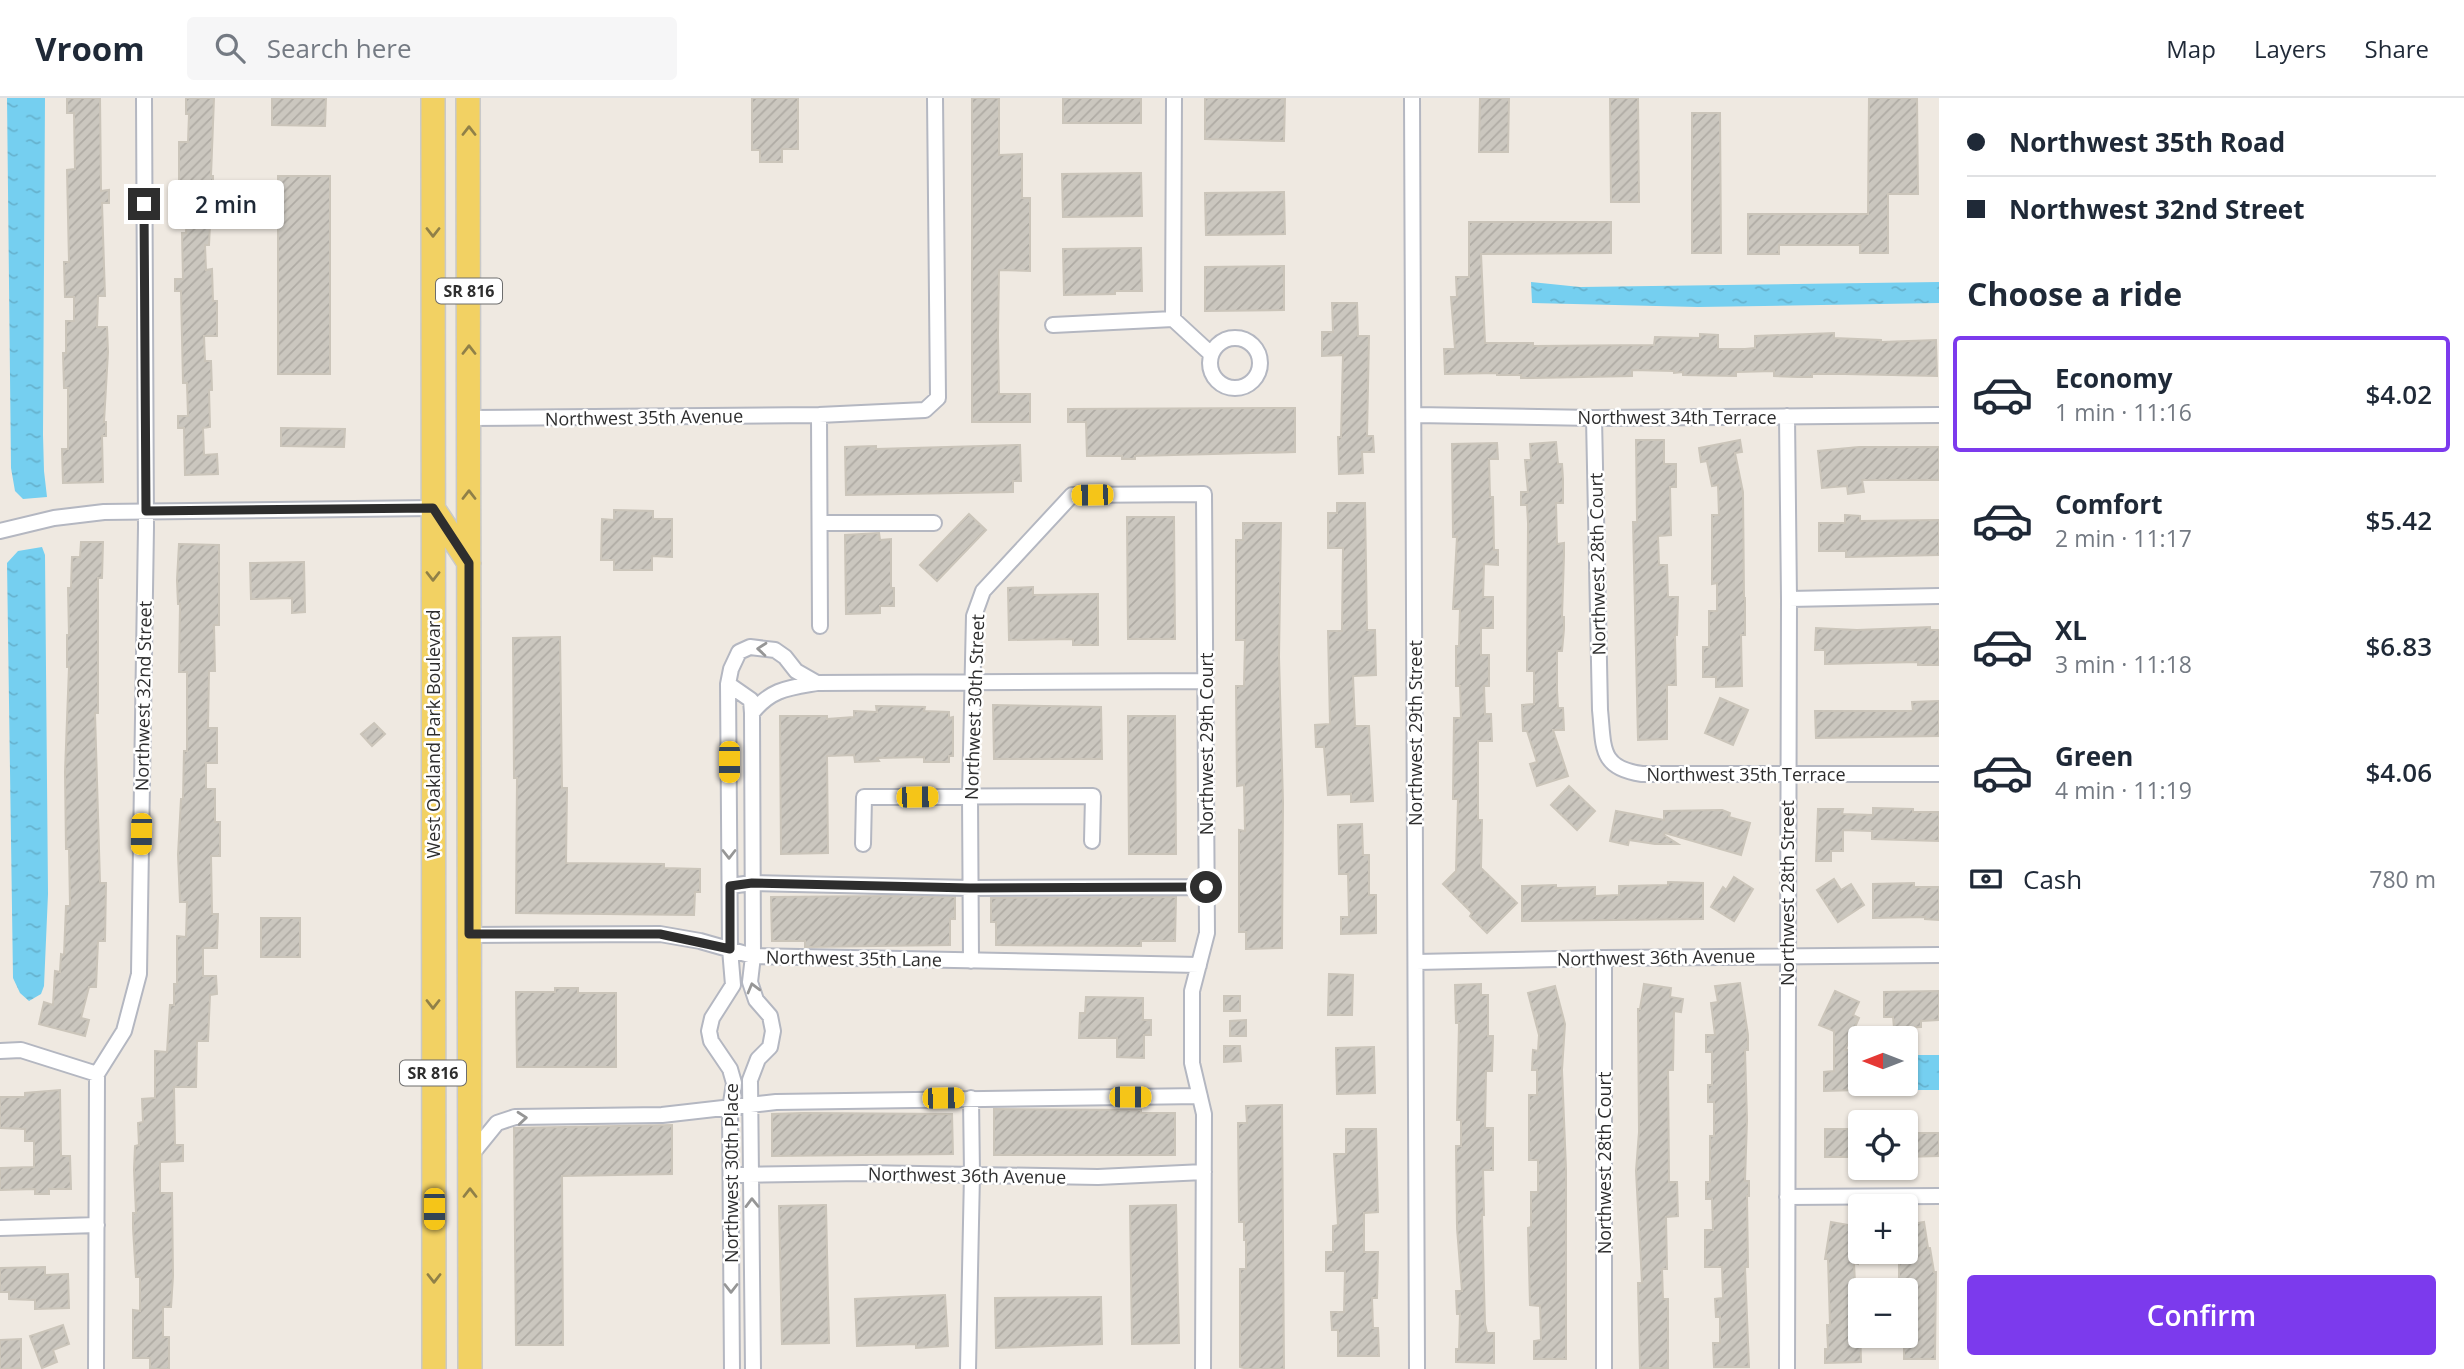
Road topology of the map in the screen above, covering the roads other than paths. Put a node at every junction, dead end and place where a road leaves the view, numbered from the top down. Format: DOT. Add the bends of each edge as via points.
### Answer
graph roads {
  1 [pos="144,98"];
  2 [pos="433,98"];
  3 [pos="468,98"];
  4 [pos="936,98"];
  5 [pos="1174,98"];
  6 [pos="1412,98"];
  7 [pos="1173,319"];
  8 [pos="1053,325"];
  9 [pos="1211,354"];
  10 [pos="819,415"];
  11 [pos="1415,415"];
  12 [pos="1939,415"];
  13 [pos="1787,416"];
  14 [pos="469,418"];
  15 [pos="1594,418"];
  16 [pos="1204,494"];
  17 [pos="433,508"];
  18 [pos="146,511"];
  19 [pos="820,523"];
  20 [pos="934,523"];
  21 [pos="0,531"];
  22 [pos="469,563"];
  23 [pos="1939,596"];
  24 [pos="1789,598"];
  25 [pos="820,626"];
  26 [pos="1205,681"];
  27 [pos="971,682"];
  28 [pos="817,683"];
  29 [pos="728,684"];
  30 [pos="1600,710"];
  31 [pos="752,713"];
  32 [pos="1787,774"];
  33 [pos="1939,774"];
  34 [pos="970,796"];
  35 [pos="1092,841"];
  36 [pos="863,844"];
  37 [pos="752,883"];
  38 [pos="730,886"];
  39 [pos="1206,887"];
  40 [pos="970,888"];
  41 [pos="433,903"];
  42 [pos="469,934"];
  43 [pos="433,936"];
  44 [pos="730,949"];
  45 [pos="1787,955"];
  46 [pos="1939,955"];
  47 [pos="753,956"];
  48 [pos="1604,958"];
  49 [pos="971,961"];
  50 [pos="1416,962"];
  51 [pos="1199,965"];
  52 [pos="468,984"];
  53 [pos="0,1051"];
  54 [pos="97,1074"];
  55 [pos="1200,1096"];
  56 [pos="971,1098"];
  57 [pos="750,1106"];
  58 [pos="730,1109"];
  59 [pos="470,1156"];
  60 [pos="1203,1172"];
  61 [pos="972,1174"];
  62 [pos="731,1175"];
  63 [pos="751,1175"];
  64 [pos="1939,1196"];
  65 [pos="1787,1197"];
  66 [pos="97,1225"];
  67 [pos="0,1228"];
  68 [pos="96,1369"];
  69 [pos="434,1369"];
  70 [pos="470,1369"];
  71 [pos="732,1369"];
  72 [pos="753,1369"];
  73 [pos="968,1369"];
  74 [pos="1203,1369"];
  75 [pos="1417,1369"];
  76 [pos="1604,1369"];
  77 [pos="1787,1369"];
  1 -- 18 [label="street, Northwest 32nd Street"];
  2 -- 17 [label="main road, West Oakland Park Boulevard / SR 816, one-way"];
  14 -- 3 [label="main road, West Oakland Park Boulevard / SR 816, one-way"];
  4 -- 10 [label="street, Northwest 35th Avenue" via="938,398 925,410"];
  5 -- 7 [label="street"];
  6 -- 11 [label="street, Northwest 29th Street"];
  7 -- 8 [label="street"];
  7 -- 9 [label="street"];
  10 -- 14 [label="street, Northwest 35th Avenue"];
  10 -- 19 [label="street"];
  11 -- 15 [label="street, Northwest 34th Terrace"];
  11 -- 50 [label="street, Northwest 29th Street"];
  12 -- 13 [label="street, Northwest 34th Terrace"];
  13 -- 15 [label="street, Northwest 34th Terrace"];
  13 -- 24 [label="street, Northwest 28th Street"];
  22 -- 14 [label="main road, West Oakland Park Boulevard / SR 816, one-way"];
  15 -- 30 [label="street, Northwest 28th Court"];
  16 -- 26 [label="street, Northwest 29th Court"];
  16 -- 27 [label="street, Northwest 30th Street" via="1072,495 983,591 974,616"];
  17 -- 18 [label="street"];
  17 -- 22 [label="main road"];
  17 -- 41 [label="main road, West Oakland Park Boulevard / SR 816, one-way"];
  18 -- 21 [label="street" via="54,518"];
  18 -- 54 [label="street, Northwest 32nd Street" via="139,974 124,1031"];
  19 -- 20 [label="street"];
  19 -- 25 [label="street"];
  22 -- 42 [label="main road, West Oakland Park Boulevard / SR 816"];
  23 -- 24 [label="street"];
  24 -- 32 [label="street, Northwest 28th Street"];
  26 -- 27 [label="street"];
  26 -- 39 [label="street, Northwest 29th Court"];
  27 -- 28 [label="street"];
  27 -- 34 [label="street, Northwest 30th Street"];
  28 -- 29 [label="street, Northwest 30th Place, one-way" via="796,671 775,650 750,647 739,652"];
  28 -- 31 [label="street" via="783,689 762,700"];
  29 -- 31 [label="street" via="751,700"];
  29 -- 38 [label="street, Northwest 30th Place, one-way"];
  30 -- 32 [label="street, Northwest 35th Terrace" via="1605,755 1625,772"];
  31 -- 37 [label="street, Northwest 30th Place"];
  32 -- 33 [label="street, Northwest 35th Terrace"];
  32 -- 45 [label="street, Northwest 28th Street"];
  34 -- 35 [label="street" via="1093,796"];
  34 -- 36 [label="street" via="864,797"];
  34 -- 40 [label="street, Northwest 30th Street"];
  37 -- 38 [label="street"];
  37 -- 40 [label="street"];
  37 -- 47 [label="street, Northwest 30th Place"];
  38 -- 44 [label="street, Northwest 30th Place"];
  39 -- 40 [label="street"];
  39 -- 51 [label="street, Northwest 29th Court" via="1207,933"];
  40 -- 49 [label="street, Northwest 30th Street"];
  41 -- 42 [label="main road" via="452,929"];
  41 -- 43 [label="main road, West Oakland Park Boulevard / SR 816"];
  42 -- 44 [label="street, Northwest 35th Lane" via="660,934"];
  42 -- 52 [label="main road, West Oakland Park Boulevard / SR 816"];
  43 -- 52 [label="main road"];
  43 -- 69 [label="main road, West Oakland Park Boulevard / SR 816, one-way"];
  44 -- 47 [label="street, Northwest 35th Lane"];
  44 -- 58 [label="street, Northwest 30th Place" via="733,985 709,1031 734,1083"];
  45 -- 46 [label="street, Northwest 36th Avenue"];
  45 -- 48 [label="street, Northwest 36th Avenue"];
  45 -- 65 [label="street, Northwest 28th Street"];
  47 -- 49 [label="street, Northwest 35th Lane"];
  57 -- 47 [label="street, Northwest 30th Place, one-way" via="750,1080 758,1059 770,1047 773,1031 770,1016 756,1000 750,982"];
  48 -- 50 [label="street, Northwest 36th Avenue"];
  48 -- 76 [label="street, Northwest 28th Court"];
  49 -- 51 [label="street, Northwest 35th Lane"];
  50 -- 75 [label="street, Northwest 29th Street"];
  51 -- 55 [label="street, Northwest 29th Court" via="1192,991 1192,1063"];
  52 -- 59 [label="main road, West Oakland Park Boulevard / SR 816"];
  53 -- 54 [label="street" via="21,1051"];
  54 -- 66 [label="street"];
  55 -- 56 [label="street"];
  55 -- 60 [label="street, Northwest 29th Court"];
  56 -- 57 [label="street"];
  56 -- 61 [label="street"];
  57 -- 58 [label="street"];
  57 -- 63 [label="street, Northwest 30th Place"];
  59 -- 58 [label="street, one-way" via="497,1123 515,1117"];
  58 -- 62 [label="street, Northwest 30th Place"];
  70 -- 59 [label="main road, West Oakland Park Boulevard / SR 816, one-way"];
  60 -- 61 [label="street, Northwest 36th Avenue" via="1098,1177"];
  60 -- 74 [label="street, Northwest 29th Court"];
  61 -- 63 [label="street, Northwest 36th Avenue"];
  61 -- 73 [label="street"];
  62 -- 63 [label="street, Northwest 36th Avenue"];
  62 -- 71 [label="street, Northwest 30th Place, one-way"];
  72 -- 63 [label="street, Northwest 30th Place, one-way"];
  64 -- 65 [label="street"];
  65 -- 77 [label="street, Northwest 28th Street"];
  66 -- 67 [label="street"];
  66 -- 68 [label="street"];
}
